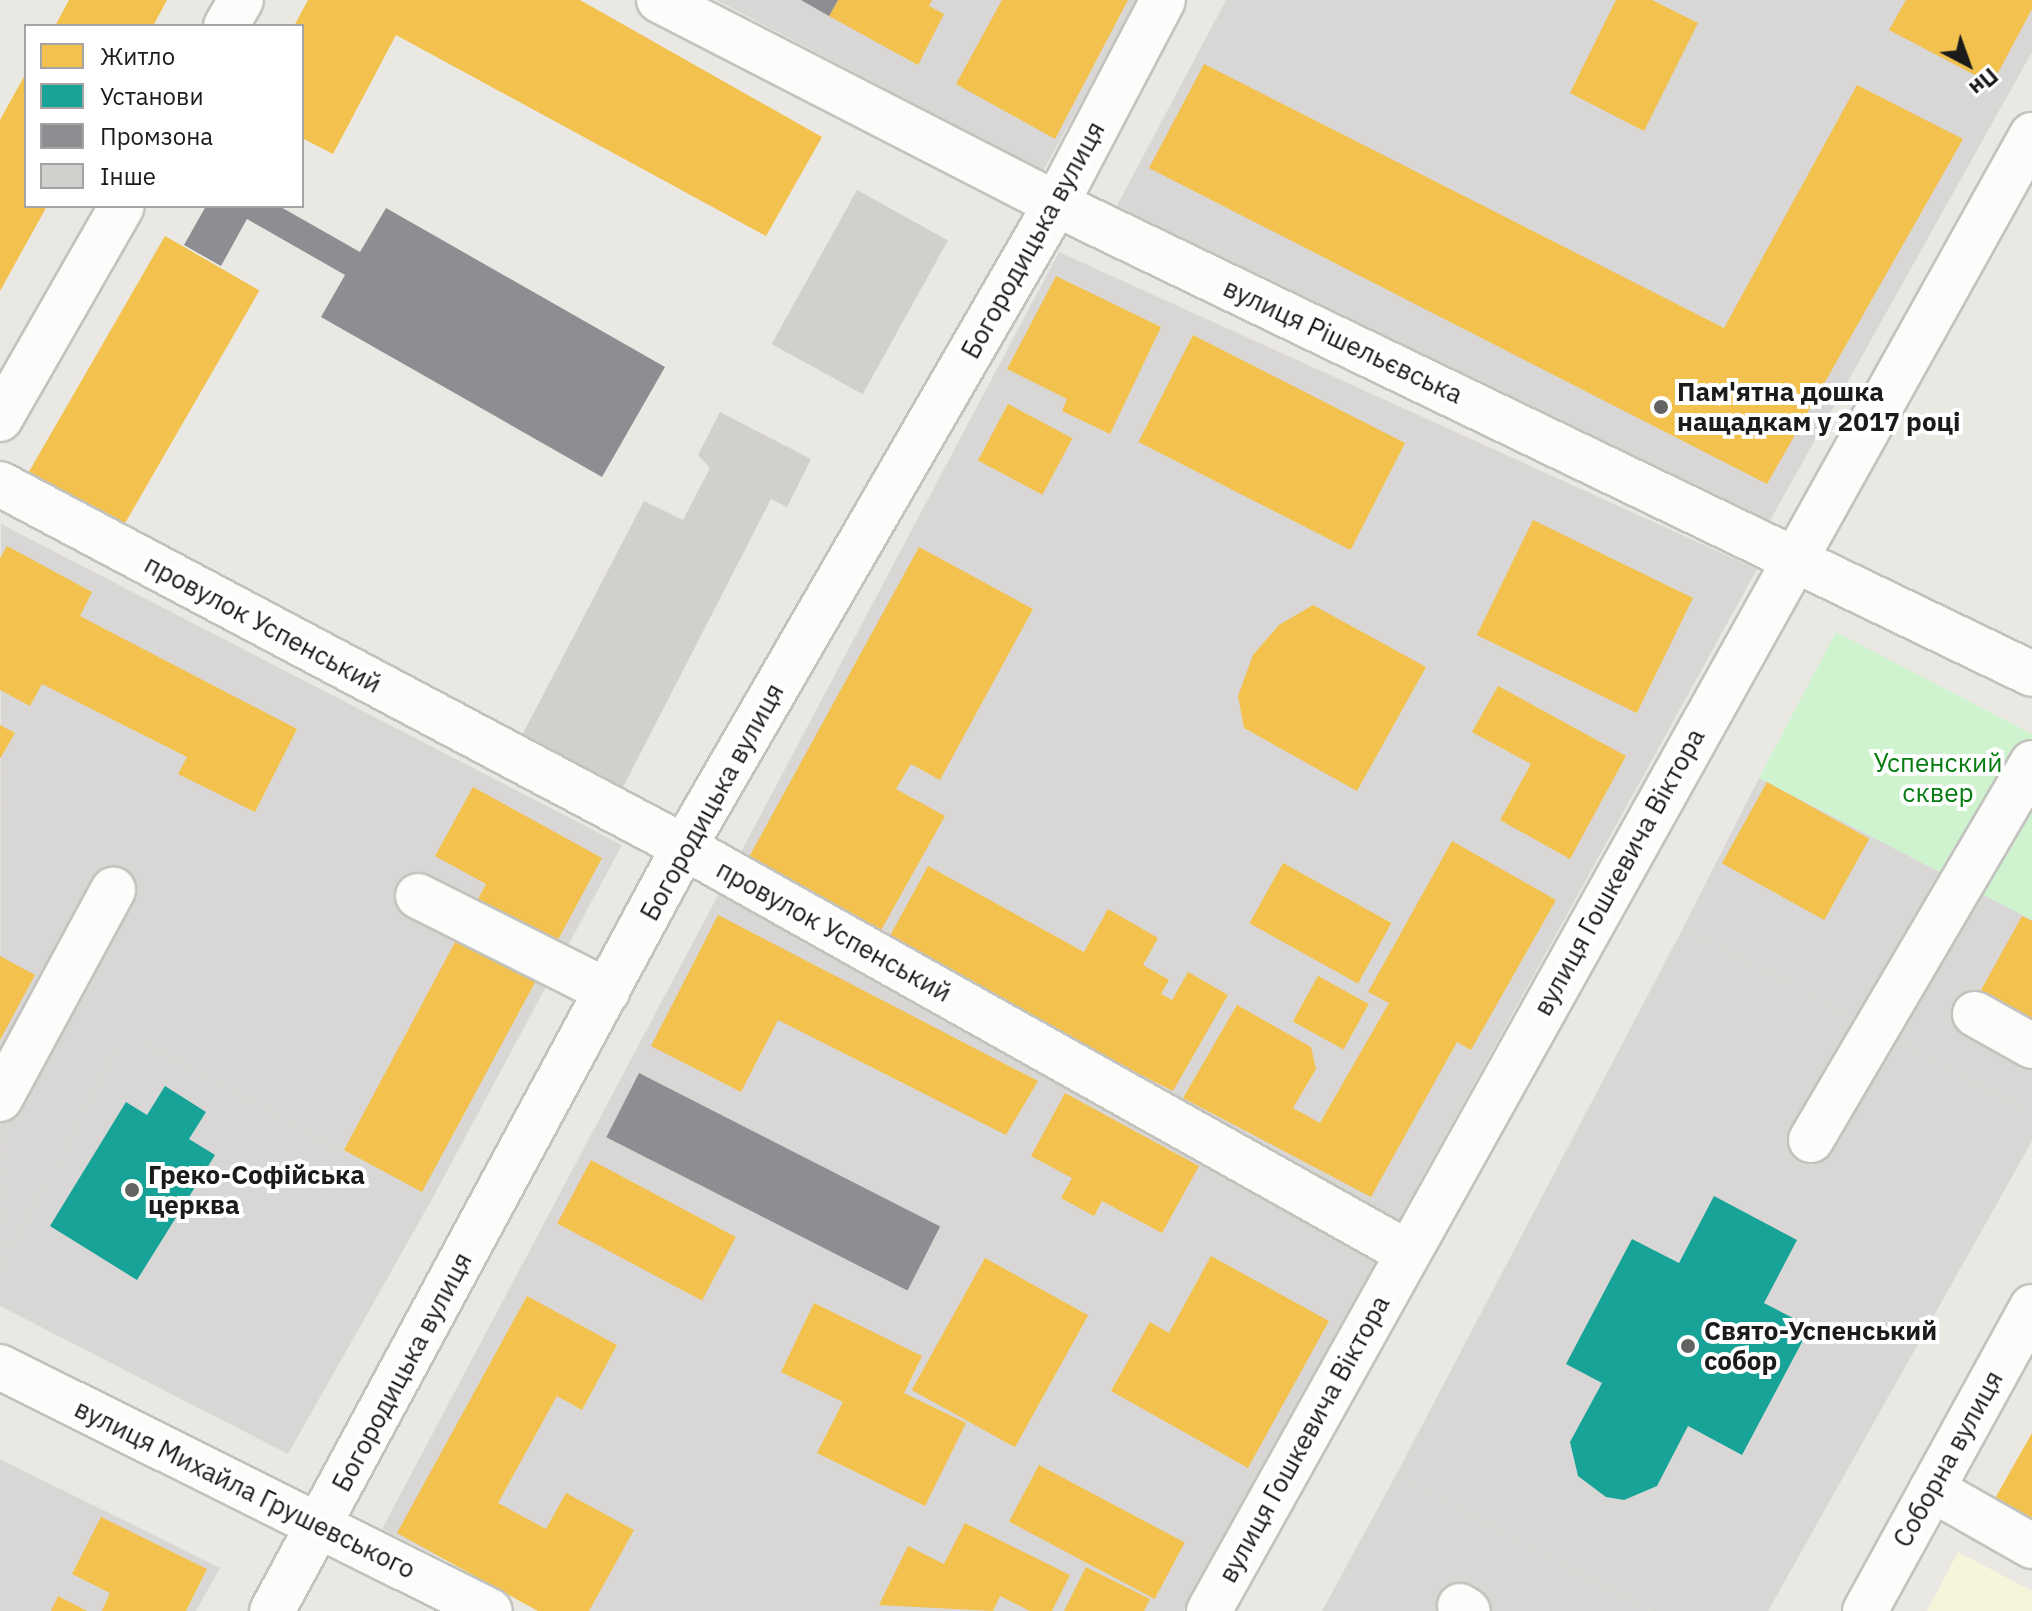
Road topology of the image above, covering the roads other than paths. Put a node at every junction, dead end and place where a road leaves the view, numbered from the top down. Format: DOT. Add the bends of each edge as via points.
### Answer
graph roads {
  1 [pos="241,0"];
  2 [pos="659,0"];
  3 [pos="1163,0"];
  4 [pos="227,24"];
  5 [pos="2032,135"];
  6 [pos="1056,204"];
  7 [pos="121,208"];
  8 [pos="0,419"];
  9 [pos="0,484"];
  10 [pos="1796,557"];
  11 [pos="2032,674"];
  12 [pos="2032,763"];
  13 [pos="684,847"];
  14 [pos="113,890"];
  15 [pos="418,896"];
  16 [pos="607,991"];
  17 [pos="1975,1014"];
  18 [pos="2032,1046"];
  19 [pos="0,1099"];
  20 [pos="1811,1140"];
  21 [pos="1408,1253"];
  22 [pos="2032,1307"];
  23 [pos="0,1367"];
  24 [pos="1932,1489"];
  25 [pos="319,1525"];
  26 [pos="2032,1546"];
  27 [pos="272,1611"];
  28 [pos="490,1611"];
  29 [pos="1209,1611"];
  30 [pos="1865,1611"];
  1 -- 4 [label="street"];
  2 -- 6 [label="street, вулиця Рішельєвська"];
  3 -- 6 [label="street, Богородицька вулиця"];
  5 -- 10 [label="street, вулиця Гошкевича Віктора"];
  6 -- 10 [label="street, вулиця Рішельєвська"];
  6 -- 13 [label="street, Богородицька вулиця"];
  7 -- 8 [label="street"];
  9 -- 13 [label="street, провулок Успенський"];
  10 -- 11 [label="street, вулиця Рішельєвська"];
  10 -- 21 [label="street, вулиця Гошкевича Віктора"];
  12 -- 20 [label="street"];
  13 -- 16 [label="street, Богородицька вулиця"];
  13 -- 21 [label="street, провулок Успенський"];
  14 -- 19 [label="street"];
  15 -- 16 [label="street"];
  16 -- 25 [label="street, Богородицька вулиця"];
  17 -- 18 [label="street"];
  21 -- 29 [label="street, вулиця Гошкевича Віктора"];
  22 -- 24 [label="street, Соборна вулиця"];
  23 -- 25 [label="street, вулиця Михайла Грушевського"];
  24 -- 26 [label="street"];
  24 -- 30 [label="street, Соборна вулиця"];
  25 -- 27 [label="street, Богородицька вулиця"];
  25 -- 28 [label="street, вулиця Михайла Грушевського"];
}
